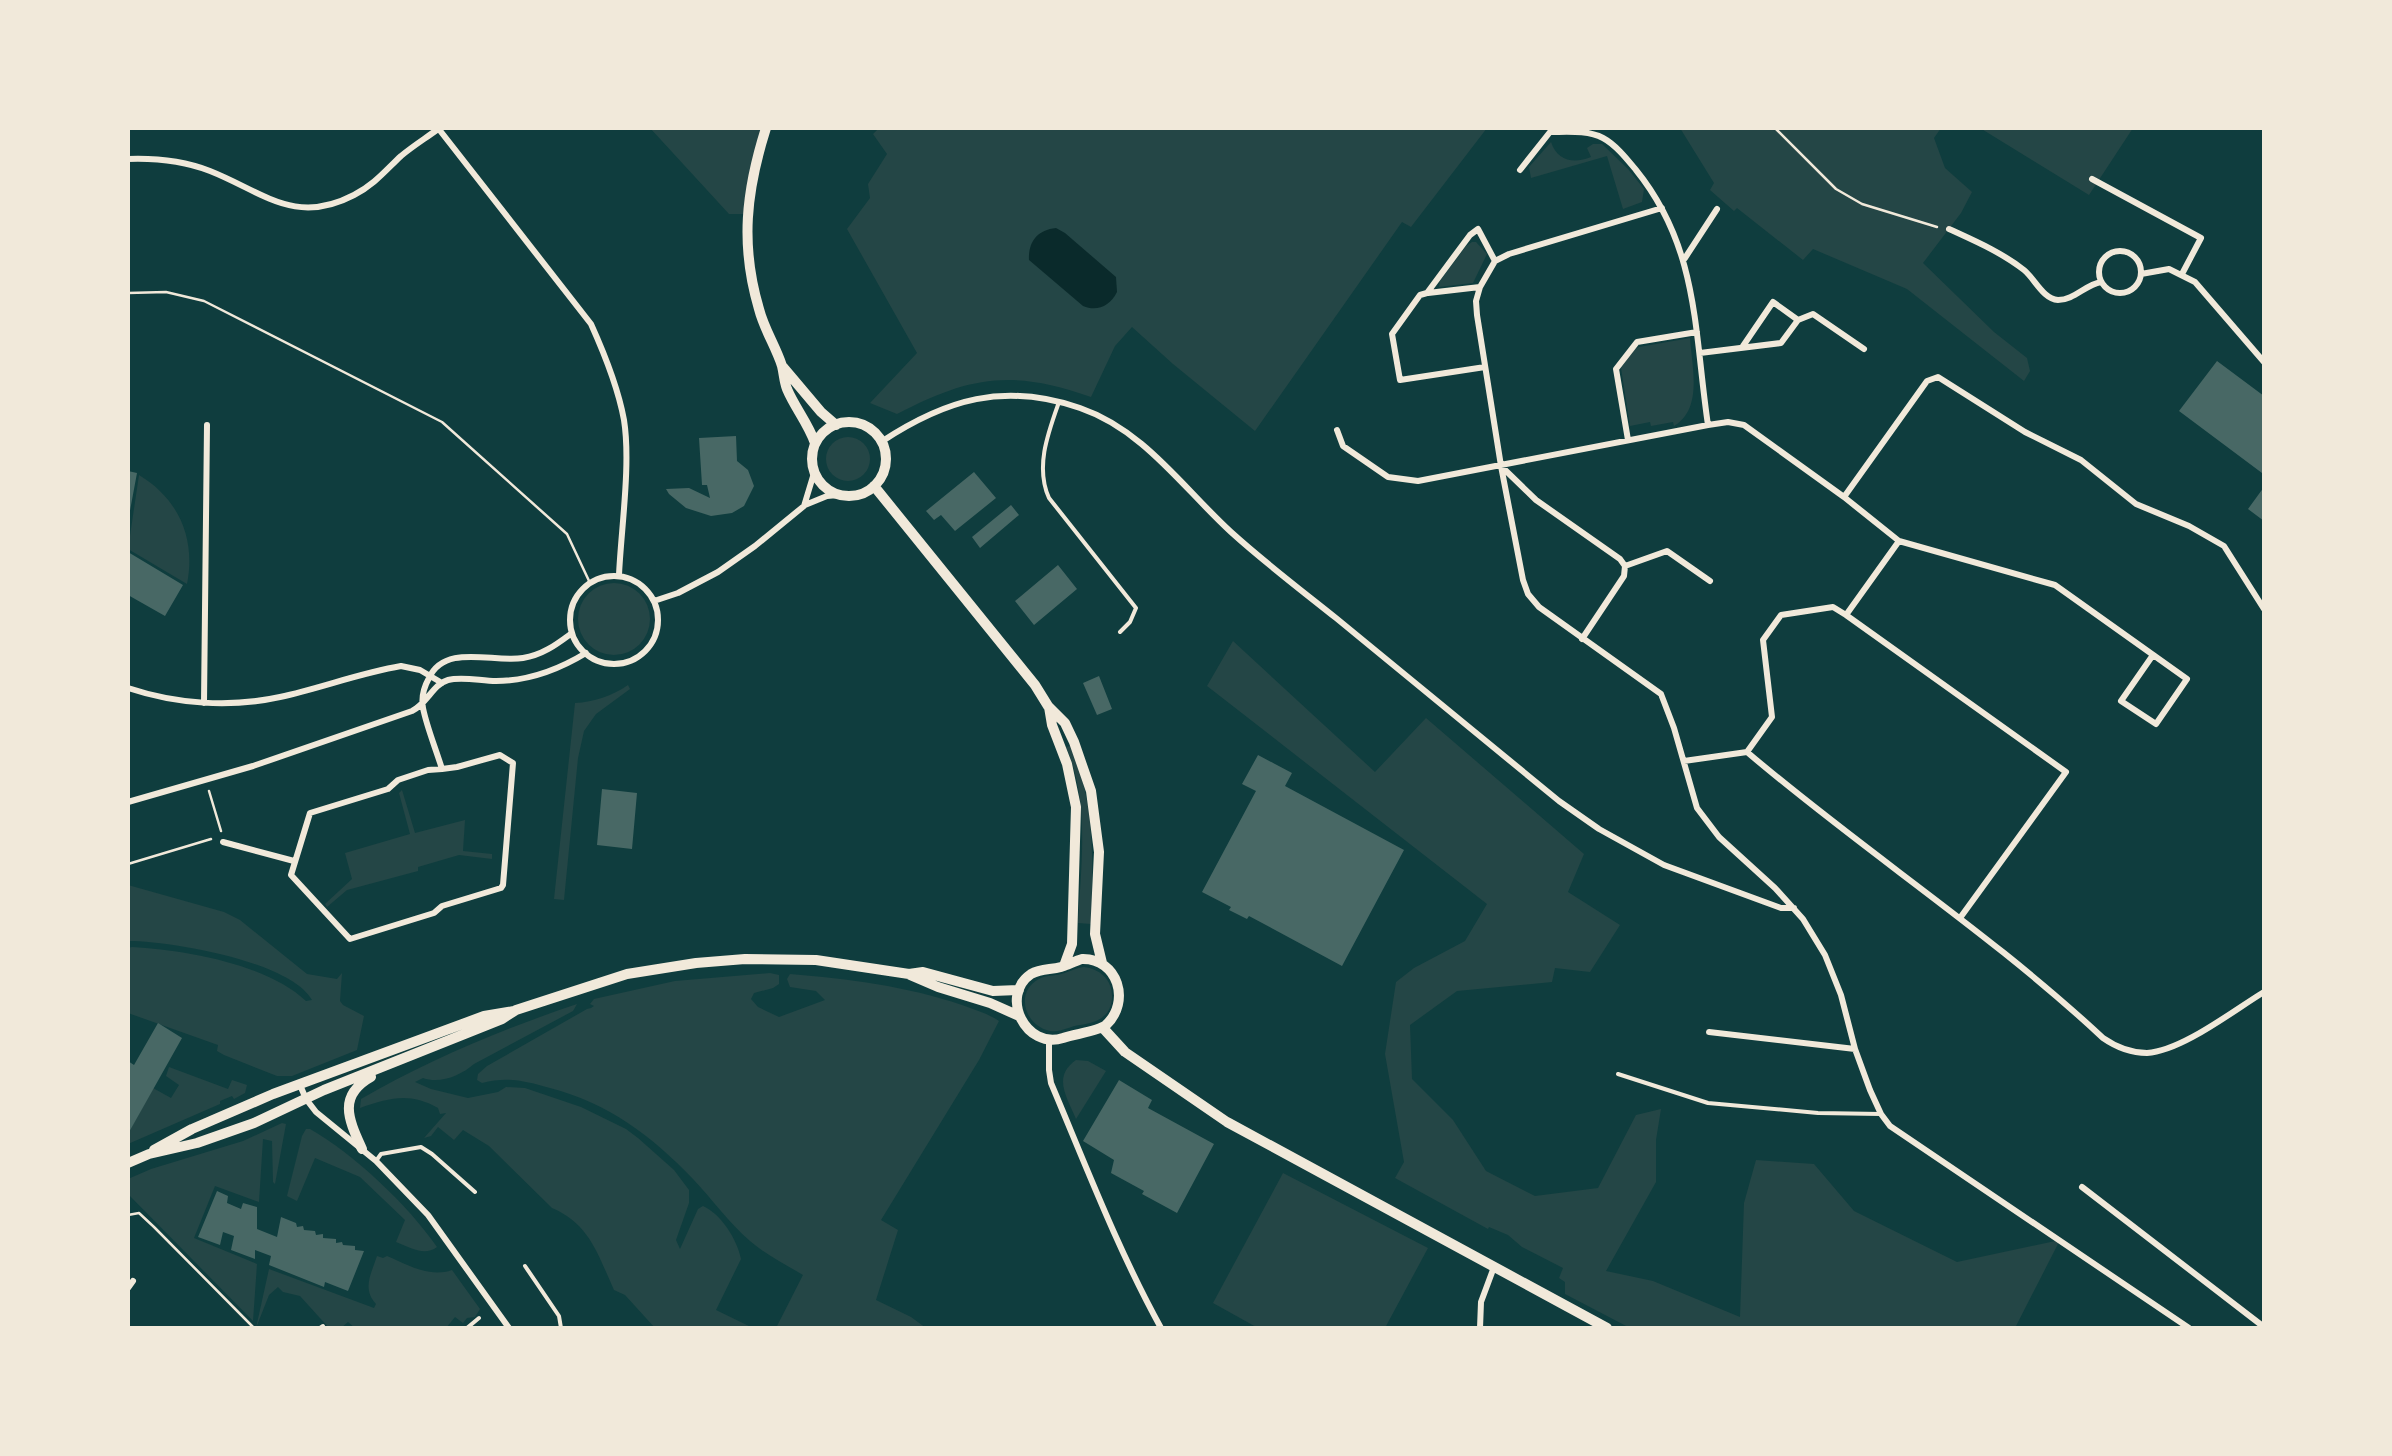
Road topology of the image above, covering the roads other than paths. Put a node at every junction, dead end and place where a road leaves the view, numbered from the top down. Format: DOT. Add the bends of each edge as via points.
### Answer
graph roads {
  1 [pos="438,128"];
  2 [pos="766,128"];
  3 [pos="1578,130"];
  4 [pos="128,159"];
  5 [pos="1520,170"];
  6 [pos="2092,179"];
  7 [pos="1662,208"];
  8 [pos="1717,209"];
  9 [pos="1948,229"];
  10 [pos="1684,259"];
  11 [pos="1496,261"];
  12 [pos="2141,274"];
  13 [pos="2182,274"];
  14 [pos="2100,282"];
  15 [pos="1480,287"];
  16 [pos="1427,293"];
  17 [pos="1798,320"];
  18 [pos="1697,332"];
  19 [pos="1743,346"];
  20 [pos="1864,349"];
  21 [pos="1700,353"];
  22 [pos="2264,362"];
  23 [pos="782,367"];
  24 [pos="1484,367"];
  25 [pos="1059,402"];
  26 [pos="1708,424"];
  27 [pos="207,425"];
  28 [pos="836,425"];
  29 [pos="1337,430"];
  30 [pos="1628,440"];
  31 [pos="881,442"];
  32 [pos="816,443"];
  33 [pos="1501,466"];
  34 [pos="814,473"];
  35 [pos="874,486"];
  36 [pos="838,495"];
  37 [pos="1844,497"];
  38 [pos="804,506"];
  39 [pos="1899,541"];
  40 [pos="1625,566"];
  41 [pos="618,576"];
  42 [pos="1710,580"];
  43 [pos="654,601"];
  44 [pos="2264,609"];
  45 [pos="1846,615"];
  46 [pos="1120,632"];
  47 [pos="572,633"];
  48 [pos="1582,639"];
  49 [pos="586,654"];
  50 [pos="2153,656"];
  51 [pos="430,675"];
  52 [pos="442,682"];
  53 [pos="128,688"];
  54 [pos="204,703"];
  55 [pos="422,706"];
  56 [pos="1048,706"];
  57 [pos="1747,752"];
  58 [pos="1684,761"];
  59 [pos="442,769"];
  60 [pos="128,802"];
  61 [pos="223,842"];
  62 [pos="294,861"];
  63 [pos="1794,908"];
  64 [pos="1960,918"];
  65 [pos="1102,963"];
  66 [pos="1064,966"];
  67 [pos="909,974"];
  68 [pos="1019,990"];
  69 [pos="2264,992"];
  70 [pos="516,1010"];
  71 [pos="1019,1016"];
  72 [pos="1103,1028"];
  73 [pos="1709,1032"];
  74 [pos="1049,1040"];
  75 [pos="1855,1049"];
  76 [pos="401,1060"];
  77 [pos="1618,1074"];
  78 [pos="299,1084"];
  79 [pos="306,1099"];
  80 [pos="1881,1114"];
  81 [pos="362,1149"];
  82 [pos="149,1154"];
  83 [pos="376,1161"];
  84 [pos="128,1163"];
  85 [pos="2082,1188"];
  86 [pos="475,1192"];
  87 [pos="525,1266"];
  88 [pos="1494,1267"];
  89 [pos="479,1318"];
  90 [pos="467,1328"];
  91 [pos="509,1328"];
  92 [pos="561,1328"];
  93 [pos="1162,1328"];
  94 [pos="1480,1328"];
  95 [pos="1607,1328"];
  96 [pos="2189,1328"];
  97 [pos="2264,1328"];
  1 -- 4 [label="street" via="369,186 314,207 278,204 185,164"];
  1 -- 41 [label="street" via="591,324 606,359 624,424"];
  2 -- 23 [label="main road" via="748,198 747,246 760,312"];
  3 -- 5 [label="street" via="1550,132"];
  3 -- 7 [label="street" via="1605,138"];
  6 -- 13 [label="street" via="2201,238"];
  7 -- 10 [label="street"];
  7 -- 11 [label="street"];
  8 -- 10 [label="street"];
  9 -- 14 [label="street" via="1991,248 2049,298 2070,298"];
  10 -- 18 [label="street"];
  11 -- 15 [label="street"];
  11 -- 16 [label="street" via="1478,229"];
  12 -- 13 [label="street"];
  12 -- 14 [label="street" via="2124,293"];
  12 -- 14 [label="street" via="2138,260 2119,250 2101,261"];
  13 -- 22 [label="street"];
  15 -- 16 [label="street"];
  15 -- 24 [label="street"];
  16 -- 24 [label="street" via="1392,334 1400,380"];
  17 -- 19 [label="street" via="1784,341"];
  17 -- 19 [label="street" via="1773,302"];
  17 -- 20 [label="street" via="1813,314"];
  18 -- 21 [label="street"];
  18 -- 30 [label="street" via="1637,342 1616,369"];
  19 -- 21 [label="street"];
  21 -- 26 [label="street"];
  23 -- 28 [label="main road"];
  23 -- 32 [label="main road"];
  24 -- 33 [label="street"];
  25 -- 31 [label="street" via="1020,394 964,400"];
  25 -- 46 [label="lane" via="1047,437 1044,487 1136,608"];
  25 -- 63 [label="street" via="1111,421 1139,441 1231,532 1572,810 1664,865"];
  26 -- 30 [label="street"];
  26 -- 37 [label="street" via="1744,426"];
  27 -- 54 [label="street"];
  28 -- 31 [label="main road" via="862,425"];
  28 -- 32 [label="main road"];
  29 -- 33 [label="street" via="1342,446 1388,477 1418,481"];
  30 -- 33 [label="street"];
  31 -- 35 [label="main road" via="885,465"];
  32 -- 34 [label="main road"];
  33 -- 40 [label="street"];
  33 -- 48 [label="street" via="1528,594"];
  34 -- 36 [label="main road"];
  34 -- 38 [label="street"];
  35 -- 36 [label="main road"];
  35 -- 56 [label="main road"];
  36 -- 38 [label="street"];
  37 -- 39 [label="street"];
  37 -- 44 [label="street" via="1927,381 1938,377 2081,460 2136,504 2224,546"];
  38 -- 43 [label="street" via="729,566"];
  39 -- 45 [label="street"];
  39 -- 50 [label="street" via="2056,584"];
  40 -- 42 [label="street" via="1667,551"];
  40 -- 48 [label="street"];
  41 -- 43 [label="street" via="646,588"];
  41 -- 47 [label="street" via="599,578 579,592"];
  43 -- 49 [label="street" via="658,626 638,657 606,663"];
  45 -- 57 [label="street" via="1833,607 1782,615 1763,640 1772,718"];
  45 -- 64 [label="street" via="2066,772"];
  47 -- 49 [label="street"];
  47 -- 51 [label="street" via="528,658 448,658"];
  48 -- 58 [label="street" via="1661,694"];
  49 -- 52 [label="street" via="530,678"];
  50 -- 50 [label="street" via="2187,679 2156,724 2121,701"];
  51 -- 52 [label="street"];
  51 -- 54 [label="street" via="401,666 262,700"];
  51 -- 55 [label="street"];
  52 -- 55 [label="street"];
  53 -- 54 [label="street"];
  55 -- 59 [label="street"];
  55 -- 60 [label="street"];
  56 -- 65 [label="main road" via="1074,742 1095,810 1095,934"];
  56 -- 66 [label="main road" via="1076,806 1072,944"];
  57 -- 58 [label="street"];
  57 -- 64 [label="street"];
  58 -- 63 [label="street" via="1697,808"];
  59 -- 62 [label="street" via="313,811"];
  59 -- 62 [label="street" via="500,755 513,764 501,888 350,939 291,875"];
  61 -- 62 [label="street"];
  63 -- 75 [label="street" via="1825,955"];
  64 -- 69 [label="street" via="2102,1038 2131,1051 2167,1050"];
  65 -- 66 [label="main road" via="1092,958"];
  65 -- 72 [label="main road" via="1120,991"];
  66 -- 68 [label="main road" via="1035,972"];
  67 -- 68 [label="main road"];
  67 -- 70 [label="main road" via="791,959 708,962 627,974"];
  67 -- 71 [label="main road"];
  68 -- 71 [label="main road"];
  70 -- 76 [label="main road"];
  70 -- 78 [label="main road"];
  71 -- 74 [label="main road"];
  72 -- 74 [label="main road"];
  72 -- 88 [label="main road" via="1125,1052 1226,1122"];
  73 -- 75 [label="street"];
  74 -- 93 [label="street" via="1052,1083 1111,1227"];
  75 -- 80 [label="street"];
  76 -- 79 [label="main road"];
  76 -- 81 [label="main road" via="364,1081 350,1099 348,1113"];
  77 -- 80 [label="lane" via="1708,1103"];
  78 -- 79 [label="street"];
  78 -- 82 [label="main road"];
  79 -- 81 [label="street"];
  79 -- 82 [label="main road" via="223,1135"];
  80 -- 96 [label="street"];
  81 -- 83 [label="street"];
  82 -- 84 [label="main road"];
  83 -- 86 [label="lane" via="381,1154 421,1147"];
  83 -- 91 [label="street" via="428,1215"];
  85 -- 97 [label="street"];
  87 -- 92 [label="lane"];
  88 -- 94 [label="street"];
  88 -- 95 [label="main road"];
  89 -- 90 [label="lane"];
}
